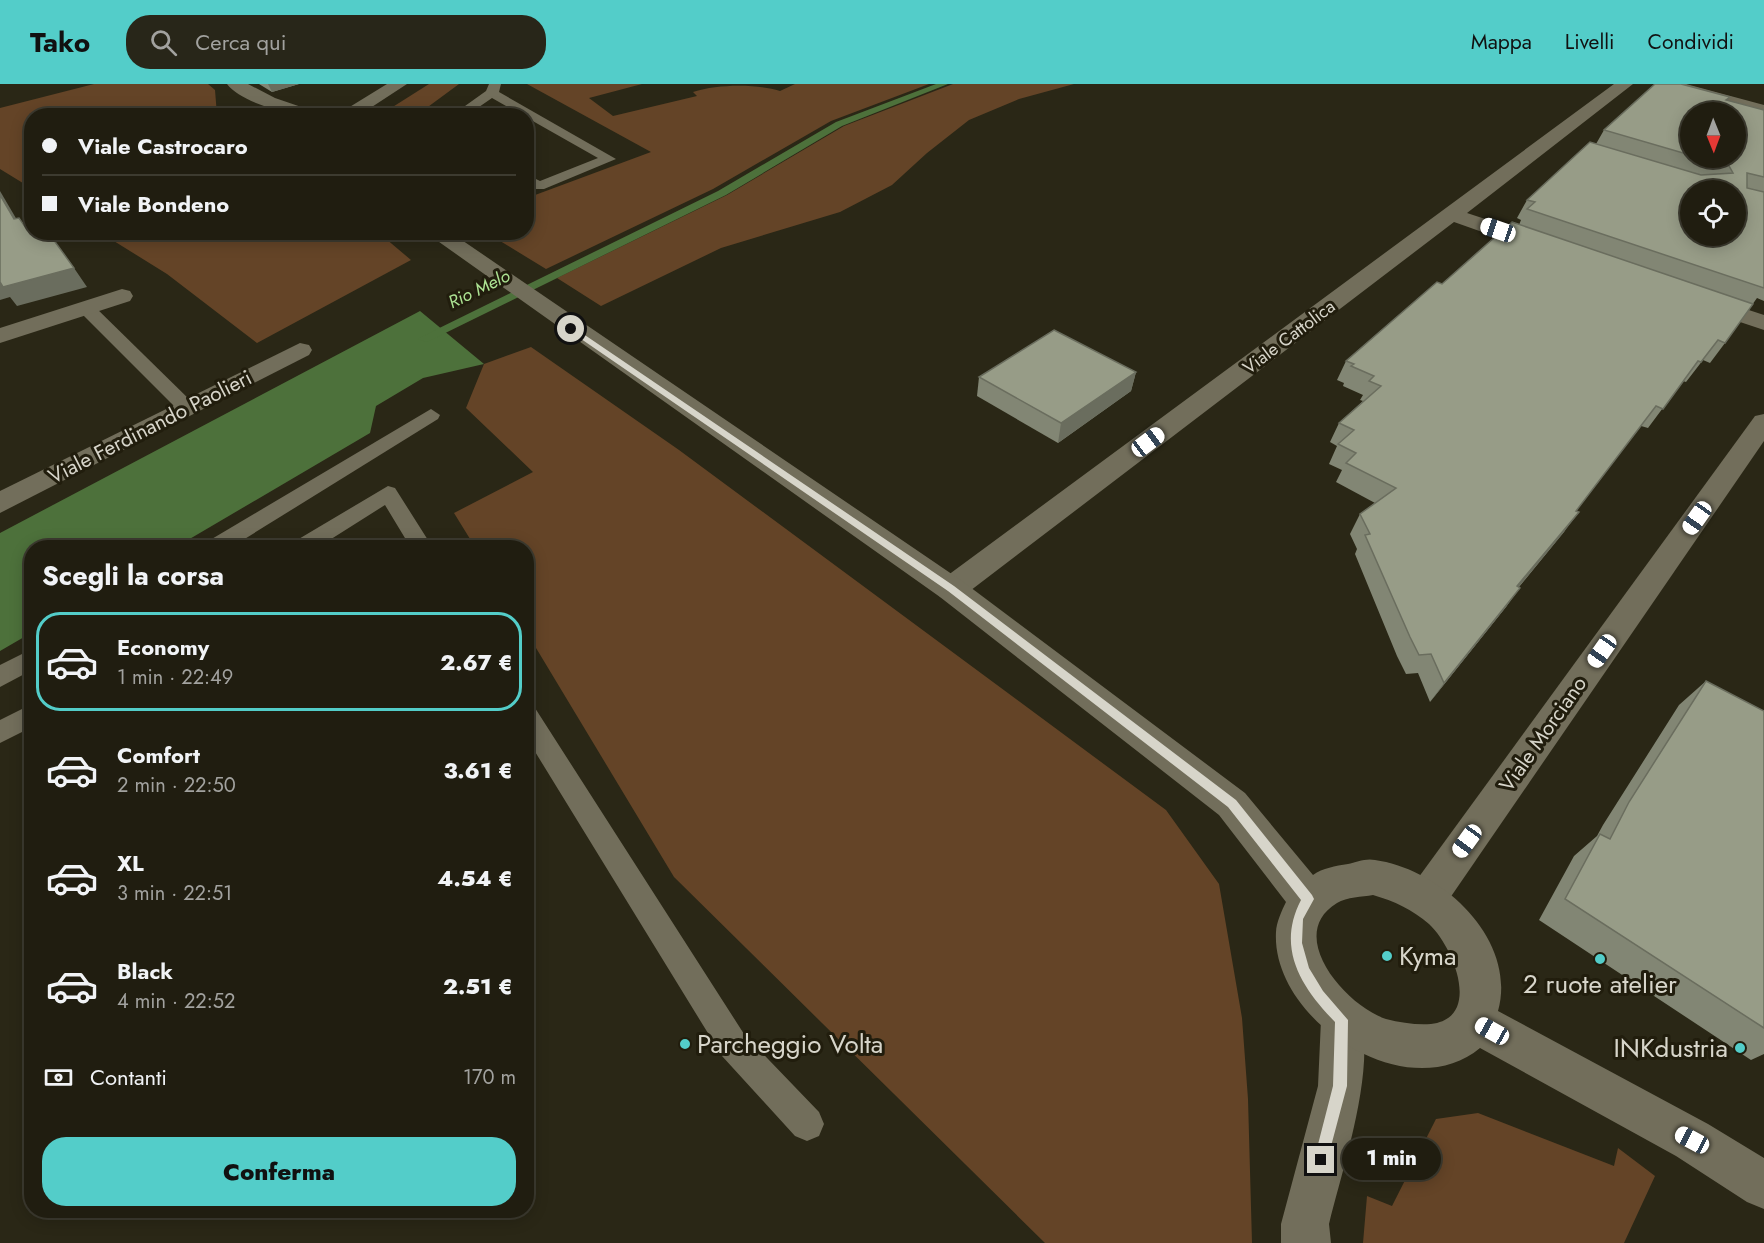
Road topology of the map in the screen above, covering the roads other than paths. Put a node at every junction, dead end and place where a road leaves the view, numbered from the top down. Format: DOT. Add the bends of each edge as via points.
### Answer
graph roads {
  1 [pos="399,84"];
  2 [pos="1625,84"];
  3 [pos="1667,84"];
  4 [pos="237,85"];
  5 [pos="494,88"];
  6 [pos="242,106"];
  7 [pos="286,108"];
  8 [pos="358,108"];
  9 [pos="468,108"];
  10 [pos="526,108"];
  11 [pos="1764,110"];
  12 [pos="534,113"];
  13 [pos="1549,142"];
  14 [pos="1572,149"];
  15 [pos="534,183"];
  16 [pos="1454,215"];
  17 [pos="445,240"];
  18 [pos="1565,254"];
  19 [pos="122,296"];
  20 [pos="1686,296"];
  21 [pos="86,308"];
  22 [pos="1764,323"];
  23 [pos="0,336"];
  24 [pos="300,350"];
  25 [pos="187,408"];
  26 [pos="431,415"];
  27 [pos="1764,422"];
  28 [pos="0,503"];
  29 [pos="226,540"];
  30 [pos="313,540"];
  31 [pos="417,540"];
  32 [pos="951,589"];
  33 [pos="24,663"];
  34 [pos="0,677"];
  35 [pos="24,719"];
  36 [pos="534,728"];
  37 [pos="0,734"];
  38 [pos="1427,898"];
  39 [pos="1308,899"];
  40 [pos="1342,1020"];
  41 [pos="1474,1021"];
  42 [pos="807,1124"];
  43 [pos="1764,1185"];
  44 [pos="1306,1243"];
  1 -- 8 [label="street"];
  2 -- 13 [label="street, Viale Cattolica"];
  3 -- 11 [label="street"];
  4 -- 6 [label="street"];
  4 -- 7 [label="street"];
  5 -- 9 [label="lane"];
  5 -- 10 [label="lane"];
  12 -- 15 [label="lane" via="609,159 539,186"];
  13 -- 14 [label="street"];
  13 -- 16 [label="street, Viale Cattolica"];
  16 -- 18 [label="street"];
  16 -- 32 [label="street, Viale Cattolica"];
  17 -- 32 [label="street"];
  19 -- 21 [label="street"];
  20 -- 22 [label="street"];
  21 -- 23 [label="street"];
  21 -- 25 [label="lane"];
  24 -- 25 [label="street, Viale Ferdinando Paolieri"];
  25 -- 28 [label="street, Viale Ferdinando Paolieri"];
  26 -- 29 [label="lane"];
  27 -- 38 [label="street, Viale Morciano"];
  30 -- 31 [label="lane" via="388,493"];
  32 -- 39 [label="street" via="1232,804"];
  33 -- 34 [label="lane"];
  35 -- 37 [label="lane"];
  36 -- 42 [label="lane" via="733,1045"];
  38 -- 39 [label="street" via="1373,877 1336,881"];
  38 -- 41 [label="street" via="1451,919 1469,944 1480,971 1482,997"];
  39 -- 40 [label="street" via="1298,919 1296,935 1303,970 1318,996"];
  40 -- 41 [label="street" via="1370,1037 1402,1046 1431,1047 1457,1038"];
  40 -- 44 [label="street" via="1340,1086 1305,1224"];
  41 -- 43 [label="street" via="1692,1140"];
}
